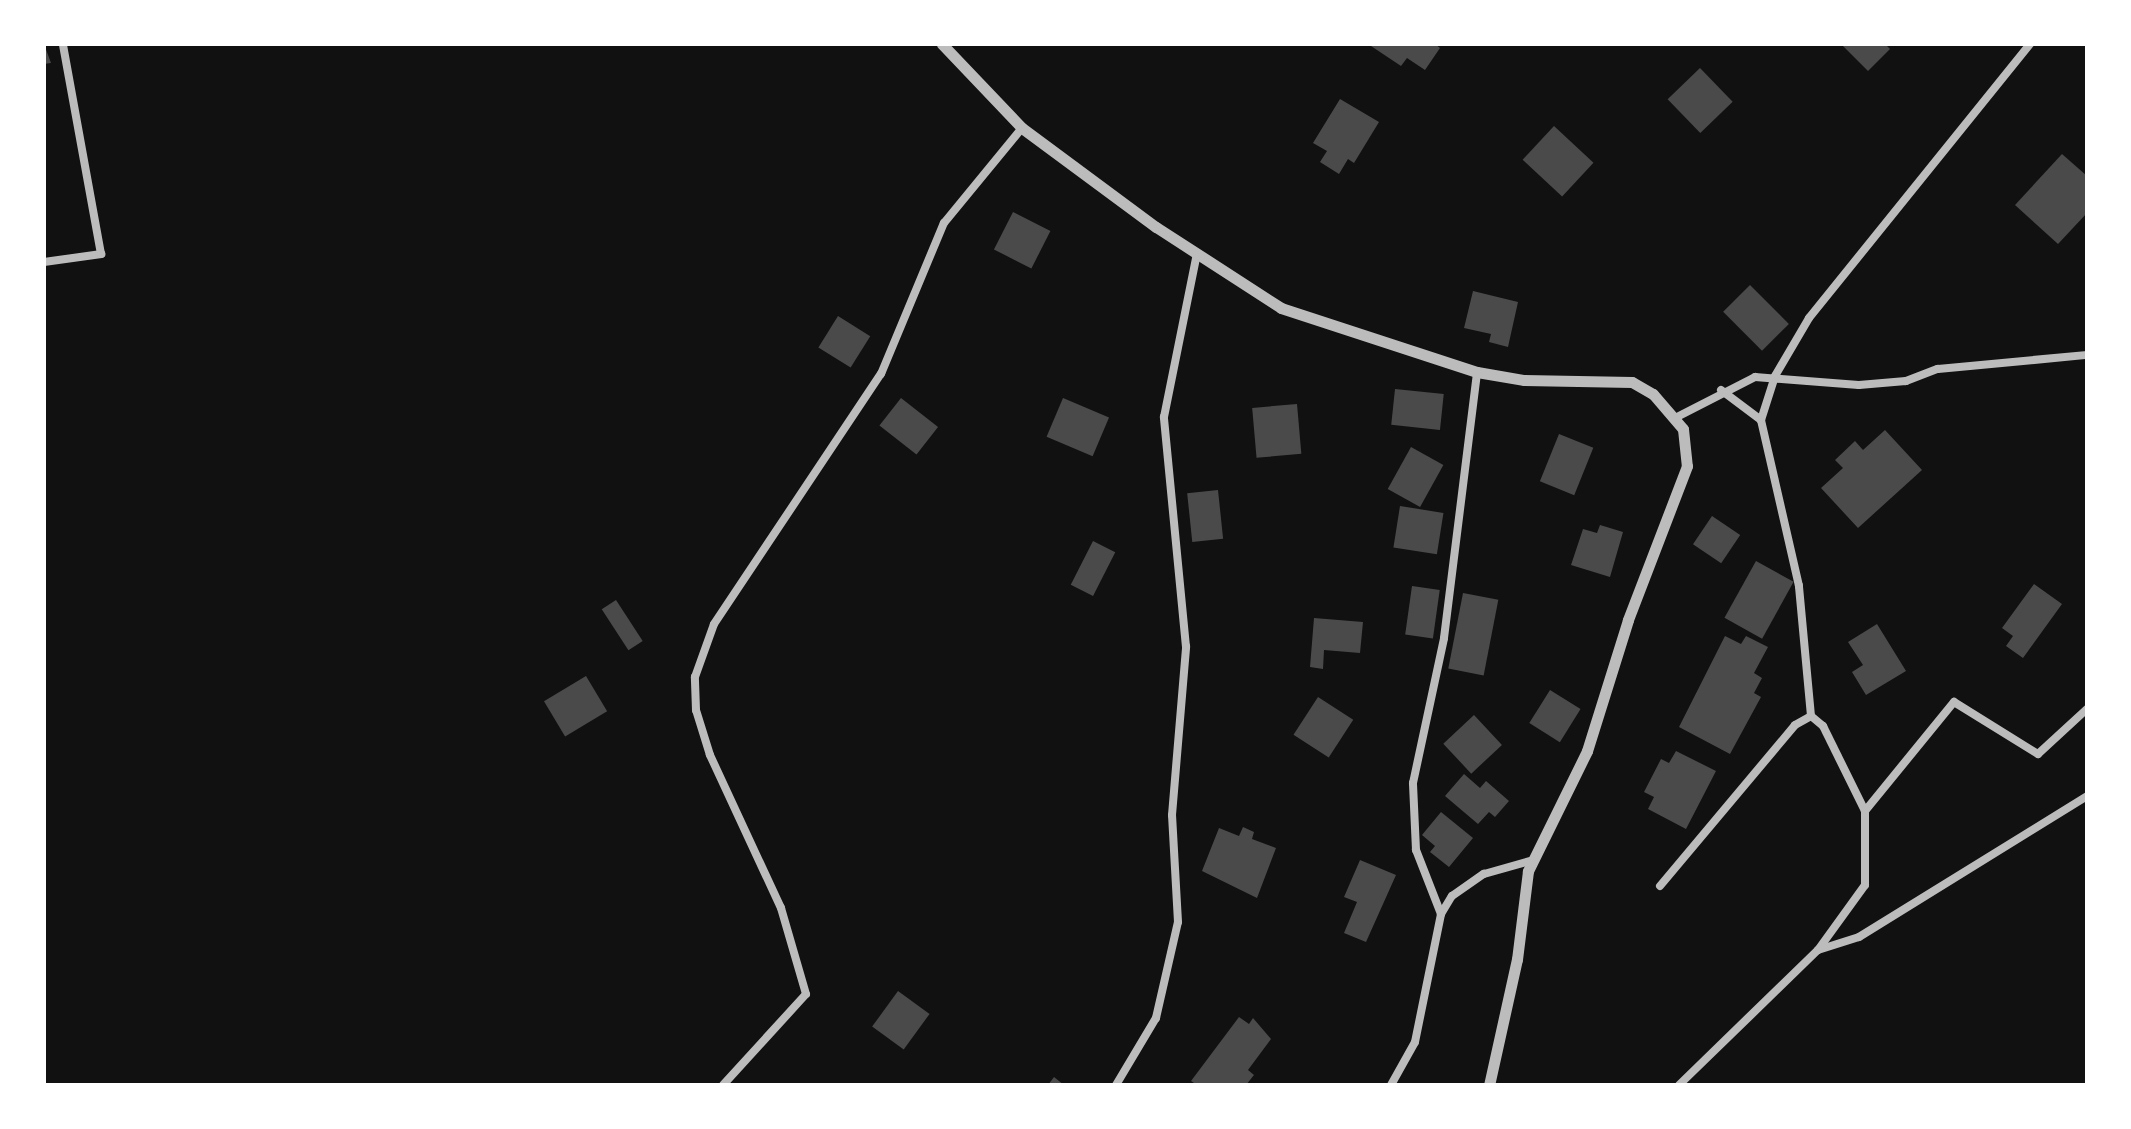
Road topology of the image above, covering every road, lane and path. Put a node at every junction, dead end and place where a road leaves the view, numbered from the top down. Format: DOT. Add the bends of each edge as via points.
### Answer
graph roads {
  1 [pos="63,44"];
  2 [pos="942,44"];
  3 [pos="2030,44"];
  4 [pos="1022,128"];
  5 [pos="1197,253"];
  6 [pos="44,262"];
  7 [pos="2087,355"];
  8 [pos="1477,372"];
  9 [pos="1775,376"];
  10 [pos="1721,390"];
  11 [pos="1675,418"];
  12 [pos="1761,420"];
  13 [pos="2087,709"];
  14 [pos="1811,716"];
  15 [pos="2087,796"];
  16 [pos="1865,811"];
  17 [pos="1534,860"];
  18 [pos="1660,886"];
  19 [pos="1441,914"];
  20 [pos="1818,950"];
  21 [pos="723,1085"];
  22 [pos="1116,1085"];
  23 [pos="1391,1085"];
  24 [pos="1489,1085"];
  25 [pos="1679,1085"];
  1 -- 6 [label="street" via="101,254"];
  2 -- 4 [label="street"];
  3 -- 9 [label="street" via="1809,318"];
  4 -- 5 [label="street"];
  4 -- 21 [label="street" via="944,223 881,374 714,624 695,677 696,710 710,755 781,908 806,994"];
  5 -- 8 [label="street" via="1281,308"];
  5 -- 22 [label="street" via="1164,417 1186,647 1172,815 1178,922 1156,1018"];
  7 -- 9 [label="street" via="1938,369 1906,381 1859,385"];
  8 -- 11 [label="street" via="1524,380 1632,382 1653,394"];
  8 -- 19 [label="street" via="1444,638 1413,783 1416,850"];
  9 -- 10 [label="street"];
  9 -- 12 [label="street"];
  10 -- 11 [label="street"];
  10 -- 12 [label="street"];
  11 -- 17 [label="street" via="1687,444 1687,466 1628,620 1587,751"];
  12 -- 14 [label="street" via="1799,586"];
  13 -- 16 [label="street" via="2038,754 1954,702"];
  14 -- 16 [label="street" via="1823,726"];
  14 -- 18 [label="street" via="1795,725"];
  15 -- 20 [label="street" via="1859,937"];
  16 -- 20 [label="street" via="1865,885"];
  17 -- 19 [label="street" via="1484,874 1452,896"];
  17 -- 24 [label="street"];
  19 -- 23 [label="street" via="1415,1042"];
  20 -- 25 [label="street"];
}
